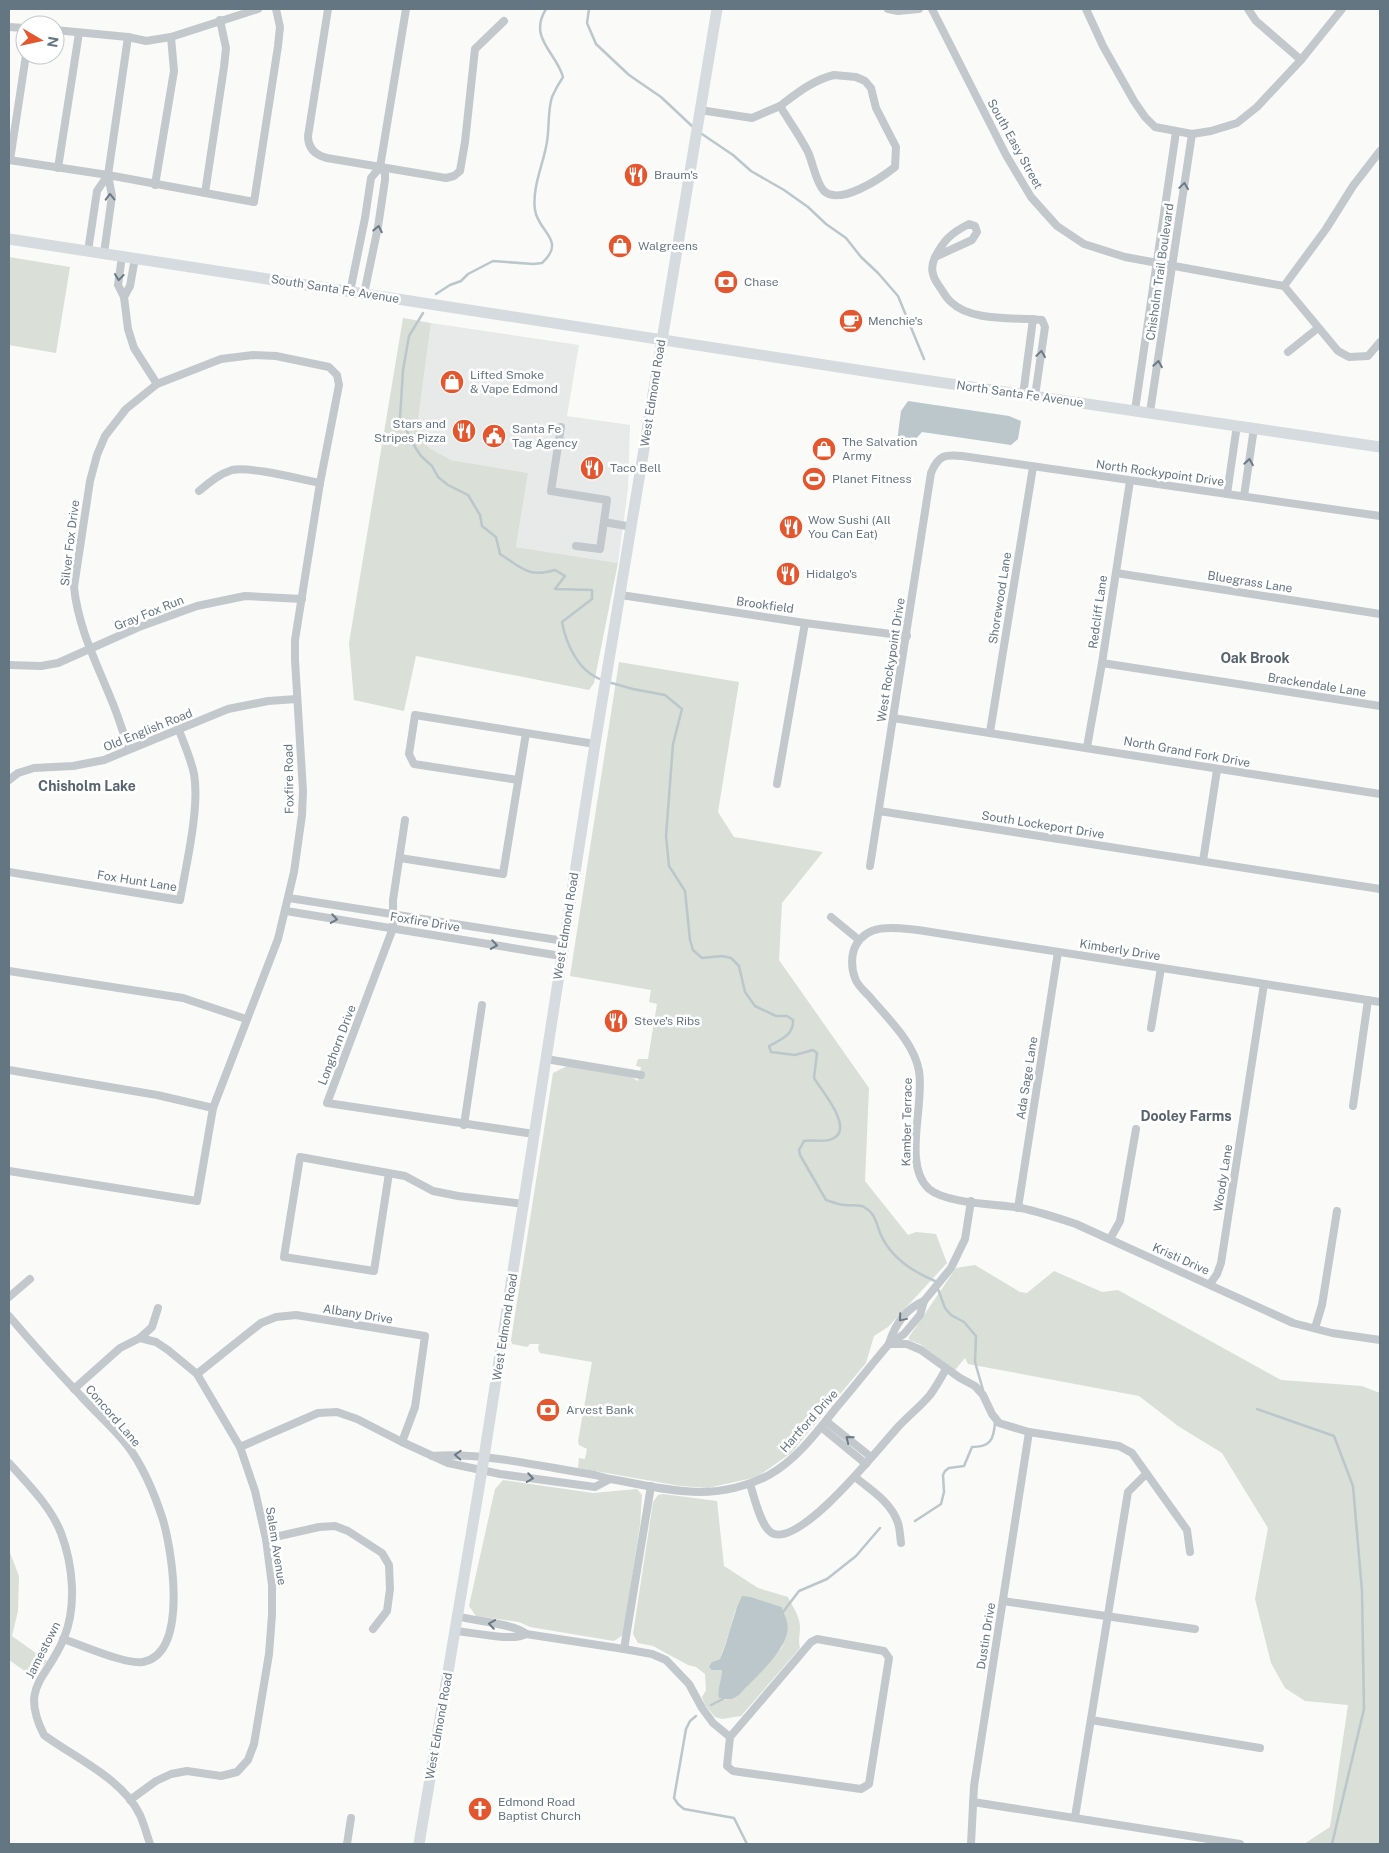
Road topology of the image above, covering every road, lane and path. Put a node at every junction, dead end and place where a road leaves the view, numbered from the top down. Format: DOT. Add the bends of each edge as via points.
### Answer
graph roads {
  1 [pos="258,9"];
  2 [pos="276,9"];
  3 [pos="328,9"];
  4 [pos="406,9"];
  5 [pos="717,9"];
  6 [pos="888,9"];
  7 [pos="919,9"];
  8 [pos="932,9"];
  9 [pos="1086,9"];
  10 [pos="1248,9"];
  11 [pos="1342,9"];
  12 [pos="220,20"];
  13 [pos="504,21"];
  14 [pos="65,31"];
  15 [pos="78,32"];
  16 [pos="128,37"];
  17 [pos="171,37"];
  18 [pos="1301,60"];
  19 [pos="24,65"];
  20 [pos="780,106"];
  21 [pos="700,110"];
  22 [pos="1176,132"];
  23 [pos="1192,134"];
  24 [pos="1380,151"];
  25 [pos="9,160"];
  26 [pos="380,167"];
  27 [pos="58,168"];
  28 [pos="108,175"];
  29 [pos="155,185"];
  30 [pos="205,194"];
  31 [pos="366,212"];
  32 [pos="381,212"];
  33 [pos="93,218"];
  34 [pos="108,221"];
  35 [pos="9,239"];
  36 [pos="88,251"];
  37 [pos="104,253"];
  38 [pos="122,256"];
  39 [pos="935,257"];
  40 [pos="135,258"];
  41 [pos="371,260"];
  42 [pos="356,263"];
  43 [pos="1157,263"];
  44 [pos="1173,266"];
  45 [pos="1284,286"];
  46 [pos="350,292"];
  47 [pos="364,294"];
  48 [pos="124,297"];
  49 [pos="1033,319"];
  50 [pos="1318,328"];
  51 [pos="661,339"];
  52 [pos="1380,342"];
  53 [pos="1288,352"];
  54 [pos="337,375"];
  55 [pos="157,384"];
  56 [pos="1029,396"];
  57 [pos="1135,410"];
  58 [pos="1150,412"];
  59 [pos="1237,425"];
  60 [pos="561,428"];
  61 [pos="1254,428"];
  62 [pos="1380,447"];
  63 [pos="938,460"];
  64 [pos="1033,467"];
  65 [pos="1130,480"];
  66 [pos="320,483"];
  67 [pos="199,491"];
  68 [pos="1227,494"];
  69 [pos="1244,496"];
  70 [pos="1380,516"];
  71 [pos="604,522"];
  72 [pos="632,527"];
  73 [pos="576,546"];
  74 [pos="1116,573"];
  75 [pos="621,595"];
  76 [pos="302,599"];
  77 [pos="1380,614"];
  78 [pos="805,623"];
  79 [pos="907,636"];
  80 [pos="90,650"];
  81 [pos="1102,663"];
  82 [pos="9,665"];
  83 [pos="297,699"];
  84 [pos="1380,706"];
  85 [pos="893,718"];
  86 [pos="179,730"];
  87 [pos="990,732"];
  88 [pos="526,733"];
  89 [pos="595,744"];
  90 [pos="1087,747"];
  91 [pos="129,750"];
  92 [pos="1217,770"];
  93 [pos="9,780"];
  94 [pos="518,780"];
  95 [pos="777,784"];
  96 [pos="1380,794"];
  97 [pos="879,811"];
  98 [pos="405,820"];
  99 [pos="400,858"];
  100 [pos="1203,861"];
  101 [pos="870,866"];
  102 [pos="9,872"];
  103 [pos="1380,889"];
  104 [pos="289,898"];
  105 [pos="286,911"];
  106 [pos="393,914"];
  107 [pos="832,916"];
  108 [pos="393,928"];
  109 [pos="859,940"];
  110 [pos="564,941"];
  111 [pos="1058,952"];
  112 [pos="561,956"];
  113 [pos="1161,968"];
  114 [pos="9,971"];
  115 [pos="1264,984"];
  116 [pos="1368,1000"];
  117 [pos="1380,1002"];
  118 [pos="482,1005"];
  119 [pos="246,1020"];
  120 [pos="1151,1028"];
  121 [pos="546,1059"];
  122 [pos="9,1070"];
  123 [pos="642,1075"];
  124 [pos="1353,1106"];
  125 [pos="213,1108"];
  126 [pos="464,1125"];
  127 [pos="1136,1129"];
  128 [pos="534,1134"];
  129 [pos="9,1171"];
  130 [pos="389,1173"];
  131 [pos="971,1201"];
  132 [pos="524,1204"];
  133 [pos="1018,1208"];
  134 [pos="1337,1212"];
  135 [pos="1110,1239"];
  136 [pos="30,1279"];
  137 [pos="1210,1284"];
  138 [pos="9,1297"];
  139 [pos="924,1301"];
  140 [pos="158,1308"];
  141 [pos="9,1316"];
  142 [pos="1315,1328"];
  143 [pos="140,1338"];
  144 [pos="1380,1340"];
  145 [pos="889,1344"];
  146 [pos="946,1369"];
  147 [pos="197,1374"];
  148 [pos="74,1389"];
  149 [pos="824,1424"];
  150 [pos="1029,1432"];
  151 [pos="402,1442"];
  152 [pos="240,1447"];
  153 [pos="432,1456"];
  154 [pos="484,1458"];
  155 [pos="869,1460"];
  156 [pos="9,1463"];
  157 [pos="482,1470"];
  158 [pos="1146,1474"];
  159 [pos="855,1477"];
  160 [pos="610,1479"];
  161 [pos="750,1484"];
  162 [pos="651,1486"];
  163 [pos="266,1539"];
  164 [pos="901,1543"];
  165 [pos="1190,1552"];
  166 [pos="1004,1601"];
  167 [pos="457,1616"];
  168 [pos="1108,1616"];
  169 [pos="373,1629"];
  170 [pos="1195,1629"];
  171 [pos="455,1631"];
  172 [pos="526,1634"];
  173 [pos="64,1639"];
  174 [pos="624,1649"];
  175 [pos="1091,1720"];
  176 [pos="730,1737"];
  177 [pos="1260,1748"];
  178 [pos="130,1800"];
  179 [pos="973,1802"];
  180 [pos="1075,1817"];
  181 [pos="351,1818"];
  182 [pos="150,1844"];
  183 [pos="347,1844"];
  184 [pos="419,1844"];
  185 [pos="971,1844"];
  186 [pos="1240,1844"];
  1 -- 12 [label="street"];
  2 -- 30 [label="street" via="280,27 278,46 254,202"];
  3 -- 26 [label="street" via="309,144 321,157"];
  4 -- 26 [label="street"];
  5 -- 21 [label="main road, West Edmond Road"];
  6 -- 7 [label="street"];
  8 -- 43 [label="street, South Easy Street" via="1030,197 1057,226 1084,244"];
  9 -- 22 [label="street" via="1107,54 1139,109 1155,127"];
  10 -- 18 [label="street" via="1256,21"];
  11 -- 18 [label="street"];
  12 -- 17 [label="street"];
  12 -- 30 [label="street" via="226,48"];
  13 -- 26 [label="street" via="475,49 460,171 446,178"];
  14 -- 15 [label="street"];
  15 -- 16 [label="street"];
  15 -- 27 [label="street"];
  16 -- 17 [label="street" via="146,41"];
  16 -- 28 [label="street"];
  17 -- 29 [label="street" via="174,71"];
  18 -- 23 [label="street" via="1238,123"];
  19 -- 25 [label="street"];
  20 -- 20 [label="street" via="807,151 823,190 831,195 840,196 854,191 895,167 896,147 865,81 834,74 803,88"];
  20 -- 21 [label="street" via="752,118"];
  21 -- 51 [label="main road, West Edmond Road"];
  22 -- 23 [label="street"];
  22 -- 43 [label="street, Chisholm Trail Boulevard"];
  44 -- 23 [label="street, Chisholm Trail Boulevard, one-way"];
  24 -- 45 [label="street"];
  25 -- 27 [label="street"];
  26 -- 31 [label="street" via="371,178"];
  26 -- 32 [label="street" via="386,180"];
  27 -- 28 [label="street"];
  28 -- 29 [label="street"];
  28 -- 33 [label="street" via="97,191"];
  34 -- 28 [label="street, one-way" via="112,196"];
  29 -- 30 [label="street"];
  31 -- 32 [label="street"];
  31 -- 42 [label="street"];
  41 -- 32 [label="street, one-way"];
  33 -- 34 [label="street"];
  33 -- 36 [label="street"];
  34 -- 37 [label="street"];
  35 -- 36 [label="main road, South Santa Fe Avenue"];
  36 -- 37 [label="main road, South Santa Fe Avenue"];
  37 -- 38 [label="main road, South Santa Fe Avenue"];
  38 -- 40 [label="main road, South Santa Fe Avenue"];
  38 -- 48 [label="street, one-way" via="118,285"];
  39 -- 39 [label="street" via="972,240 977,232 975,226 970,224 949,236"];
  39 -- 49 [label="street" via="932,275 950,302 959,308 1016,320"];
  40 -- 46 [label="main road, South Santa Fe Avenue"];
  40 -- 48 [label="street" via="130,286"];
  41 -- 42 [label="street"];
  41 -- 47 [label="street"];
  42 -- 46 [label="street"];
  43 -- 44 [label="street, South Easy Street"];
  43 -- 57 [label="street, Chisholm Trail Boulevard"];
  44 -- 45 [label="street, South Easy Street"];
  58 -- 44 [label="street, Chisholm Trail Boulevard, one-way"];
  45 -- 50 [label="street"];
  46 -- 47 [label="main road, South Santa Fe Avenue"];
  47 -- 51 [label="main road, South Santa Fe Avenue"];
  48 -- 55 [label="street" via="134,348"];
  49 -- 56 [label="street"];
  56 -- 49 [label="street, one-way" via="1045,327 1042,320"];
  50 -- 52 [label="street" via="1338,352 1349,357 1368,356"];
  50 -- 53 [label="street"];
  51 -- 56 [label="main road, North Santa Fe Avenue"];
  51 -- 72 [label="main road, West Edmond Road"];
  54 -- 55 [label="street, Silver Fox Drive" via="329,367 317,363 252,355 221,359"];
  54 -- 66 [label="street, Foxfire Road" via="337,395"];
  55 -- 80 [label="street, Silver Fox Drive" via="126,409 105,436 96,455 74,587"];
  56 -- 57 [label="main road, North Santa Fe Avenue"];
  57 -- 58 [label="main road, North Santa Fe Avenue"];
  58 -- 59 [label="main road, North Santa Fe Avenue"];
  59 -- 61 [label="main road, North Santa Fe Avenue"];
  59 -- 68 [label="street"];
  60 -- 71 [label="street" via="551,491 607,500"];
  61 -- 62 [label="main road, North Santa Fe Avenue"];
  69 -- 61 [label="street, one-way"];
  63 -- 64 [label="street, North Rockypoint Drive" via="950,455"];
  63 -- 79 [label="street, West Rockypoint Drive" via="932,474"];
  64 -- 65 [label="street, North Rockypoint Drive"];
  64 -- 87 [label="street, Shorewood Lane"];
  65 -- 68 [label="street, North Rockypoint Drive"];
  65 -- 74 [label="street, Redcliff Lane"];
  66 -- 67 [label="street" via="232,470"];
  66 -- 76 [label="street, Foxfire Road"];
  68 -- 69 [label="street, North Rockypoint Drive"];
  69 -- 70 [label="street, North Rockypoint Drive"];
  71 -- 72 [label="street"];
  71 -- 73 [label="street" via="600,549"];
  72 -- 75 [label="main road, West Edmond Road"];
  74 -- 77 [label="street, Bluegrass Lane"];
  74 -- 81 [label="street, Redcliff Lane"];
  75 -- 78 [label="street, Brookfield"];
  75 -- 89 [label="main road, West Edmond Road"];
  76 -- 80 [label="street, Gray Fox Run" via="245,596 197,606 139,627"];
  76 -- 83 [label="street, Foxfire Road" via="295,640"];
  78 -- 79 [label="street, Brookfield"];
  78 -- 95 [label="street"];
  79 -- 85 [label="street, West Rockypoint Drive"];
  80 -- 82 [label="street, Gray Fox Run" via="58,663"];
  80 -- 91 [label="street, Silver Fox Drive"];
  81 -- 84 [label="street, Brackendale Lane"];
  81 -- 90 [label="street, Redcliff Lane"];
  83 -- 86 [label="street, Old English Road" via="228,709"];
  83 -- 104 [label="street, Foxfire Road" via="303,791"];
  85 -- 87 [label="street, North Grand Fork Drive"];
  85 -- 97 [label="street, West Rockypoint Drive"];
  86 -- 91 [label="street, Old English Road"];
  86 -- 102 [label="street, Fox Hunt Lane" via="196,786 180,900"];
  87 -- 90 [label="street, North Grand Fork Drive"];
  88 -- 89 [label="street"];
  88 -- 94 [label="street"];
  88 -- 94 [label="street" via="415,715 409,754 414,764"];
  89 -- 110 [label="main road, West Edmond Road"];
  90 -- 92 [label="street, North Grand Fork Drive"];
  91 -- 93 [label="street, Old English Road" via="104,760 73,766 34,768"];
  92 -- 96 [label="street, North Grand Fork Drive"];
  92 -- 100 [label="street"];
  94 -- 99 [label="street" via="503,874"];
  97 -- 100 [label="street, South Lockeport Drive"];
  97 -- 101 [label="street, West Rockypoint Drive"];
  98 -- 99 [label="street, Longhorn Drive"];
  99 -- 106 [label="street, Longhorn Drive"];
  100 -- 103 [label="street, South Lockeport Drive"];
  104 -- 105 [label="street, Foxfire Road"];
  104 -- 106 [label="street, Foxfire Drive"];
  105 -- 108 [label="street, Foxfire Drive, one-way"];
  105 -- 119 [label="street, Foxfire Road"];
  106 -- 108 [label="street, Longhorn Drive"];
  106 -- 110 [label="street, Foxfire Drive"];
  107 -- 109 [label="street"];
  108 -- 112 [label="street, Foxfire Drive, one-way"];
  108 -- 126 [label="street, Longhorn Drive" via="327,1103"];
  109 -- 111 [label="street, Kimberly Drive" via="874,929 887,927"];
  109 -- 131 [label="street, Kamber Terrace" via="853,953 855,979 917,1060 920,1077 917,1170 929,1188 938,1194"];
  110 -- 112 [label="main road, West Edmond Road"];
  111 -- 113 [label="street, Kimberly Drive"];
  111 -- 133 [label="street, Ada Sage Lane"];
  112 -- 121 [label="main road, West Edmond Road"];
  113 -- 115 [label="street, Kimberly Drive"];
  113 -- 120 [label="street"];
  114 -- 119 [label="street" via="184,998"];
  115 -- 116 [label="street, Kimberly Drive"];
  115 -- 137 [label="street, Woody Lane" via="1221,1263"];
  116 -- 117 [label="street, Kimberly Drive"];
  116 -- 124 [label="street"];
  118 -- 126 [label="street"];
  119 -- 125 [label="street, Foxfire Road"];
  121 -- 123 [label="street"];
  121 -- 128 [label="main road, West Edmond Road"];
  122 -- 125 [label="street" via="157,1094"];
  125 -- 129 [label="street, Foxfire Road" via="197,1201"];
  126 -- 128 [label="street, Longhorn Drive"];
  127 -- 135 [label="street" via="1120,1221"];
  128 -- 132 [label="main road, West Edmond Road"];
  130 -- 130 [label="street" via="300,1158 284,1257 374,1272"];
  130 -- 132 [label="street" via="405,1176 433,1191"];
  131 -- 133 [label="street, Kristi Drive"];
  131 -- 139 [label="street, Hartford Drive" via="965,1239 959,1254 952,1268"];
  132 -- 154 [label="main road, West Edmond Road"];
  133 -- 135 [label="street, Kristi Drive" via="1068,1221"];
  134 -- 142 [label="street" via="1322,1305"];
  135 -- 137 [label="street, Kristi Drive"];
  136 -- 138 [label="street"];
  137 -- 142 [label="street, Kristi Drive" via="1293,1323"];
  139 -- 145 [label="street, Hartford Drive" via="920,1315 904,1334"];
  139 -- 145 [label="street, Hartford Drive, one-way" via="912,1306 894,1328"];
  140 -- 143 [label="street" via="152,1327"];
  141 -- 148 [label="street, Concord Lane"];
  142 -- 144 [label="street, Kristi Drive"];
  143 -- 147 [label="street, Salem Avenue" via="156,1342"];
  143 -- 148 [label="street" via="120,1348"];
  145 -- 146 [label="street" via="907,1344 921,1350"];
  145 -- 149 [label="street, Hartford Drive"];
  146 -- 150 [label="street" via="975,1386 999,1423"];
  146 -- 155 [label="street" via="932,1393"];
  147 -- 151 [label="street, Albany Drive" via="261,1323 276,1317 296,1315 425,1336 415,1407"];
  147 -- 152 [label="street, Salem Avenue"];
  148 -- 173 [label="street, Concord Lane" via="127,1445 148,1482 163,1520 172,1559 172,1623 163,1649 155,1658 142,1662 126,1660"];
  149 -- 155 [label="street"];
  149 -- 161 [label="street, Hartford Drive" via="795,1456"];
  150 -- 158 [label="street" via="1119,1446 1132,1453"];
  150 -- 166 [label="street, Dustin Drive"];
  151 -- 152 [label="street, Hartford Drive" via="357,1418 328,1412 310,1416"];
  151 -- 153 [label="street, Hartford Drive"];
  152 -- 163 [label="street, Salem Avenue"];
  154 -- 153 [label="street, Hartford Drive, one-way"];
  153 -- 157 [label="street, Hartford Drive"];
  154 -- 157 [label="main road, West Edmond Road"];
  154 -- 160 [label="street, Hartford Drive"];
  155 -- 159 [label="street"];
  156 -- 173 [label="street, Jamestown" via="33,1490 61,1533 72,1588 71,1618"];
  157 -- 160 [label="street, Hartford Drive, one-way" via="595,1488"];
  157 -- 167 [label="main road, West Edmond Road"];
  158 -- 165 [label="street" via="1187,1530"];
  158 -- 168 [label="street" via="1128,1492"];
  159 -- 161 [label="street" via="813,1516 781,1534 766,1528"];
  159 -- 164 [label="street" via="890,1509 898,1523"];
  160 -- 162 [label="street, Hartford Drive"];
  161 -- 162 [label="street, Hartford Drive" via="700,1492"];
  162 -- 174 [label="street"];
  163 -- 169 [label="street" via="335,1526 382,1554 389,1565 390,1589 387,1611"];
  163 -- 178 [label="street, Salem Avenue" via="272,1585 269,1654 254,1744 248,1760 237,1772 221,1776 187,1772 171,1774"];
  166 -- 168 [label="street"];
  166 -- 179 [label="street, Dustin Drive"];
  167 -- 171 [label="main road, West Edmond Road"];
  172 -- 167 [label="street, one-way" via="515,1627"];
  168 -- 170 [label="street"];
  168 -- 175 [label="street"];
  171 -- 172 [label="street" via="513,1638"];
  171 -- 184 [label="main road, West Edmond Road"];
  172 -- 174 [label="street"];
  173 -- 178 [label="street, Jamestown" via="33,1694 38,1724 44,1735 106,1776"];
  174 -- 176 [label="street" via="666,1660 689,1684 713,1723"];
  175 -- 177 [label="street"];
  175 -- 180 [label="street"];
  176 -- 176 [label="street" via="727,1766 733,1771 861,1789 869,1784 889,1658 884,1651 818,1639 811,1642"];
  178 -- 182 [label="street, Jamestown"];
  179 -- 180 [label="street"];
  179 -- 185 [label="street, Dustin Drive"];
  180 -- 186 [label="street"];
  181 -- 183 [label="street"];
}
